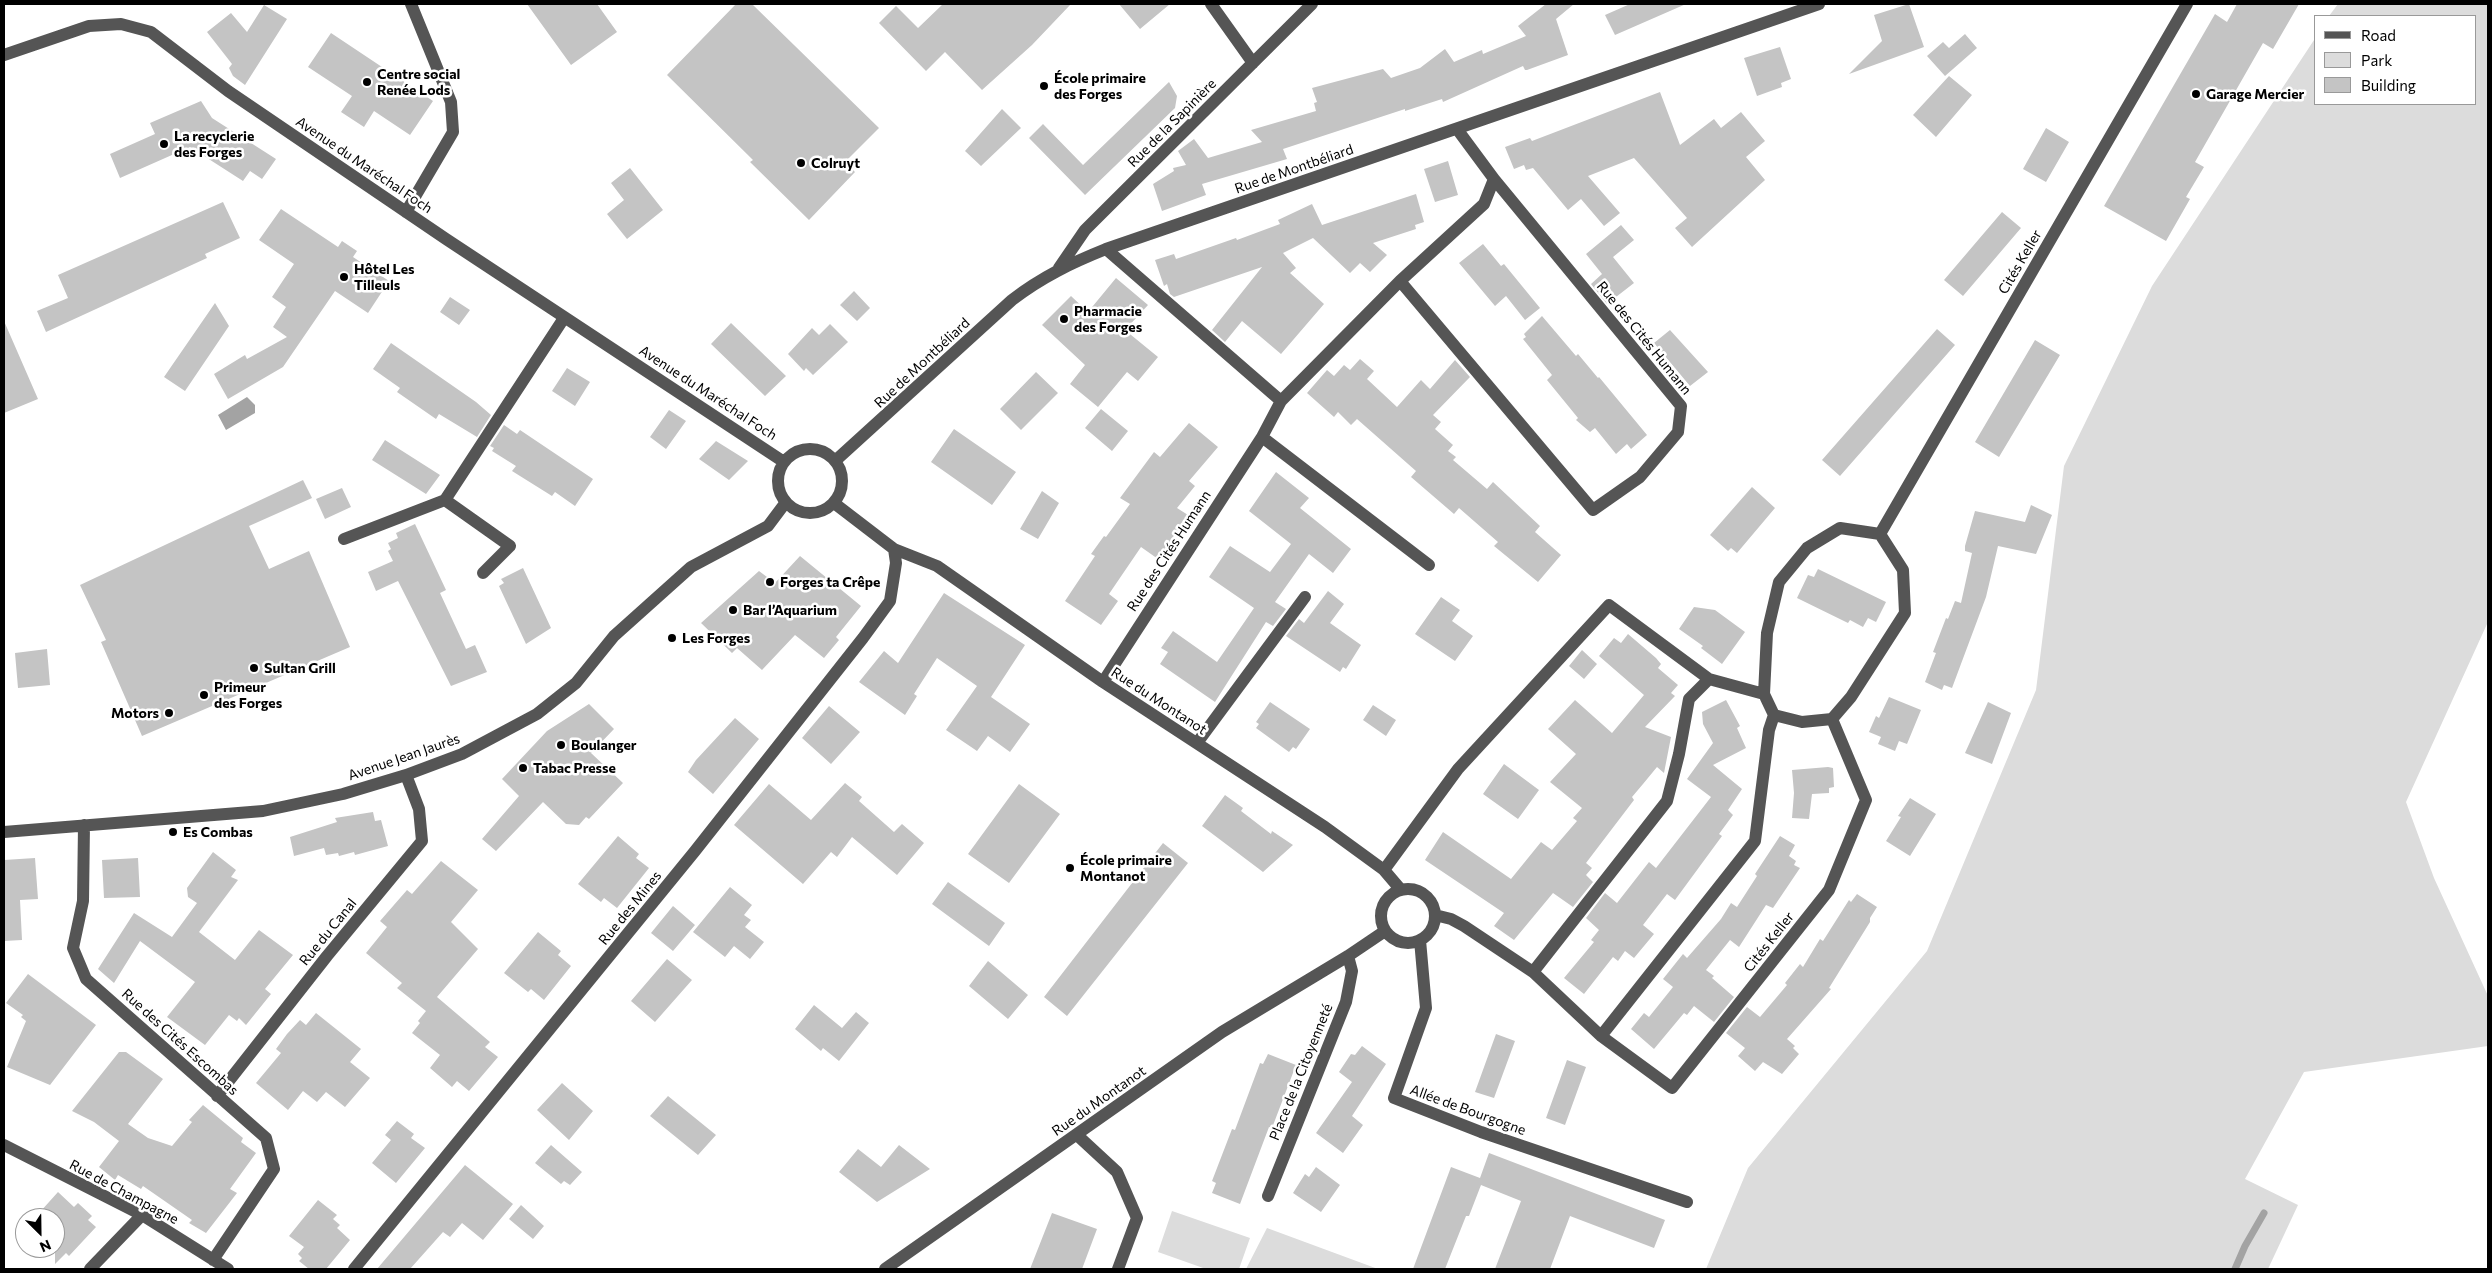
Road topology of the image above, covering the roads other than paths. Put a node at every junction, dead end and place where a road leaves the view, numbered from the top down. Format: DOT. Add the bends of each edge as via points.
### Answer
graph roads {
  1 [pos="411,4"];
  2 [pos="1211,4"];
  3 [pos="1312,4"];
  4 [pos="1819,4"];
  5 [pos="2187,4"];
  6 [pos="4,55"];
  7 [pos="1253,63"];
  8 [pos="1457,129"];
  9 [pos="1494,179"];
  10 [pos="406,212"];
  11 [pos="1106,249"];
  12 [pos="1059,268"];
  13 [pos="1400,281"];
  14 [pos="564,318"];
  15 [pos="1281,401"];
  16 [pos="1262,437"];
  17 [pos="835,461"];
  18 [pos="784,462"];
  19 [pos="444,500"];
  20 [pos="786,502"];
  21 [pos="834,503"];
  22 [pos="1880,534"];
  23 [pos="344,539"];
  24 [pos="894,549"];
  25 [pos="1429,565"];
  26 [pos="483,573"];
  27 [pos="1305,597"];
  28 [pos="1709,679"];
  29 [pos="1102,682"];
  30 [pos="1764,694"];
  31 [pos="1774,715"];
  32 [pos="1832,719"];
  33 [pos="1197,743"];
  34 [pos="406,776"];
  35 [pos="84,825"];
  36 [pos="4,832"];
  37 [pos="1384,870"];
  38 [pos="1401,890"];
  39 [pos="1435,916"];
  40 [pos="1385,930"];
  41 [pos="1420,940"];
  42 [pos="1348,956"];
  43 [pos="1533,972"];
  44 [pos="1601,1036"];
  45 [pos="218,1096"];
  46 [pos="1077,1135"];
  47 [pos="4,1145"];
  48 [pos="1268,1196"];
  49 [pos="1687,1202"];
  50 [pos="142,1215"];
  51 [pos="213,1260"];
  52 [pos="90,1269"];
  53 [pos="228,1269"];
  54 [pos="354,1269"];
  55 [pos="886,1269"];
  56 [pos="1118,1269"];
  1 -- 10 [label="street" via="450,102 454,132"];
  2 -- 7 [label="street"];
  3 -- 7 [label="street, Rue de la Sapinière"];
  4 -- 8 [label="street, Rue de Montbéliard"];
  5 -- 22 [label="street, Cités Keller"];
  6 -- 10 [label="street, Avenue du Maréchal Foch" via="89,26 121,24 151,32 228,91"];
  7 -- 12 [label="street, Rue de la Sapinière" via="1085,230"];
  8 -- 9 [label="street, Rue des Cités Humann"];
  8 -- 11 [label="street, Rue de Montbéliard"];
  9 -- 13 [label="street, Rue des Cités Humann" via="1484,204"];
  9 -- 13 [label="street, Rue des Cités Humann" via="1681,406 1678,432 1640,477 1594,510"];
  10 -- 14 [label="street, Avenue du Maréchal Foch"];
  11 -- 12 [label="street, Rue de Montbéliard"];
  11 -- 15 [label="street"];
  12 -- 17 [label="street, Rue de Montbéliard" via="1012,300"];
  13 -- 15 [label="street, Rue des Cités Humann"];
  14 -- 18 [label="street, Avenue du Maréchal Foch"];
  14 -- 19 [label="street"];
  15 -- 16 [label="street, Rue des Cités Humann"];
  16 -- 25 [label="street"];
  16 -- 29 [label="street, Rue des Cités Humann"];
  17 -- 18 [label="street" via="819,450 810,449 800,451"];
  17 -- 21 [label="street" via="841,471 842,483"];
  18 -- 20 [label="street" via="778,482"];
  19 -- 23 [label="street"];
  19 -- 26 [label="street" via="510,546"];
  20 -- 21 [label="street" via="796,510 809,513 822,511"];
  20 -- 34 [label="street, Avenue Jean Jaurès" via="768,526 691,567 614,636 576,683 537,714 462,754"];
  21 -- 24 [label="street, Rue du Montanot"];
  22 -- 30 [label="street" via="1840,528 1807,548 1779,582 1767,633"];
  22 -- 32 [label="street" via="1903,570 1905,613 1851,697"];
  24 -- 29 [label="street, Rue du Montanot" via="938,566"];
  24 -- 54 [label="street, Rue des Mines" via="896,563 890,601 863,638 711,832"];
  27 -- 33 [label="street"];
  28 -- 30 [label="street"];
  28 -- 37 [label="street" via="1610,605 1458,769"];
  28 -- 43 [label="street" via="1689,699 1667,802"];
  29 -- 33 [label="street, Rue du Montanot"];
  30 -- 31 [label="street"];
  31 -- 32 [label="street" via="1802,722"];
  31 -- 44 [label="street" via="1769,730 1755,841"];
  32 -- 44 [label="street, Cités Keller" via="1866,800 1829,890 1672,1088"];
  33 -- 37 [label="street, Rue du Montanot"];
  34 -- 35 [label="street, Avenue Jean Jaurès" via="343,794 263,810"];
  34 -- 45 [label="street, Rue du Canal" via="419,809 422,841"];
  35 -- 36 [label="street, Avenue Jean Jaurès"];
  35 -- 45 [label="street, Rue des Cités Escombas" via="83,901 73,948 86,979"];
  37 -- 38 [label="street, Rue du Montanot"];
  38 -- 39 [label="street" via="1413,889 1424,894 1432,904"];
  38 -- 40 [label="street" via="1390,896 1383,906 1381,919"];
  39 -- 41 [label="street" via="1434,925"];
  39 -- 43 [label="street, Cités Keller" via="1464,926"];
  40 -- 41 [label="street" via="1401,942"];
  40 -- 42 [label="street, Rue du Montanot"];
  41 -- 49 [label="street, Allée de Bourgogne" via="1426,1008 1394,1098 1481,1132"];
  42 -- 46 [label="street, Rue du Montanot" via="1222,1032"];
  42 -- 48 [label="street, Place de la Citoyenneté" via="1352,971 1346,1002"];
  43 -- 44 [label="street, Cités Keller"];
  45 -- 51 [label="street, Rue des Cités Escombas" via="266,1138 274,1168"];
  46 -- 55 [label="street, Rue du Montanot"];
  46 -- 56 [label="street" via="1116,1172 1137,1218"];
  47 -- 50 [label="street, Rue de Champagne"];
  50 -- 51 [label="street, Rue de Champagne"];
  50 -- 52 [label="street"];
  51 -- 53 [label="street, Rue de Champagne"];
}
